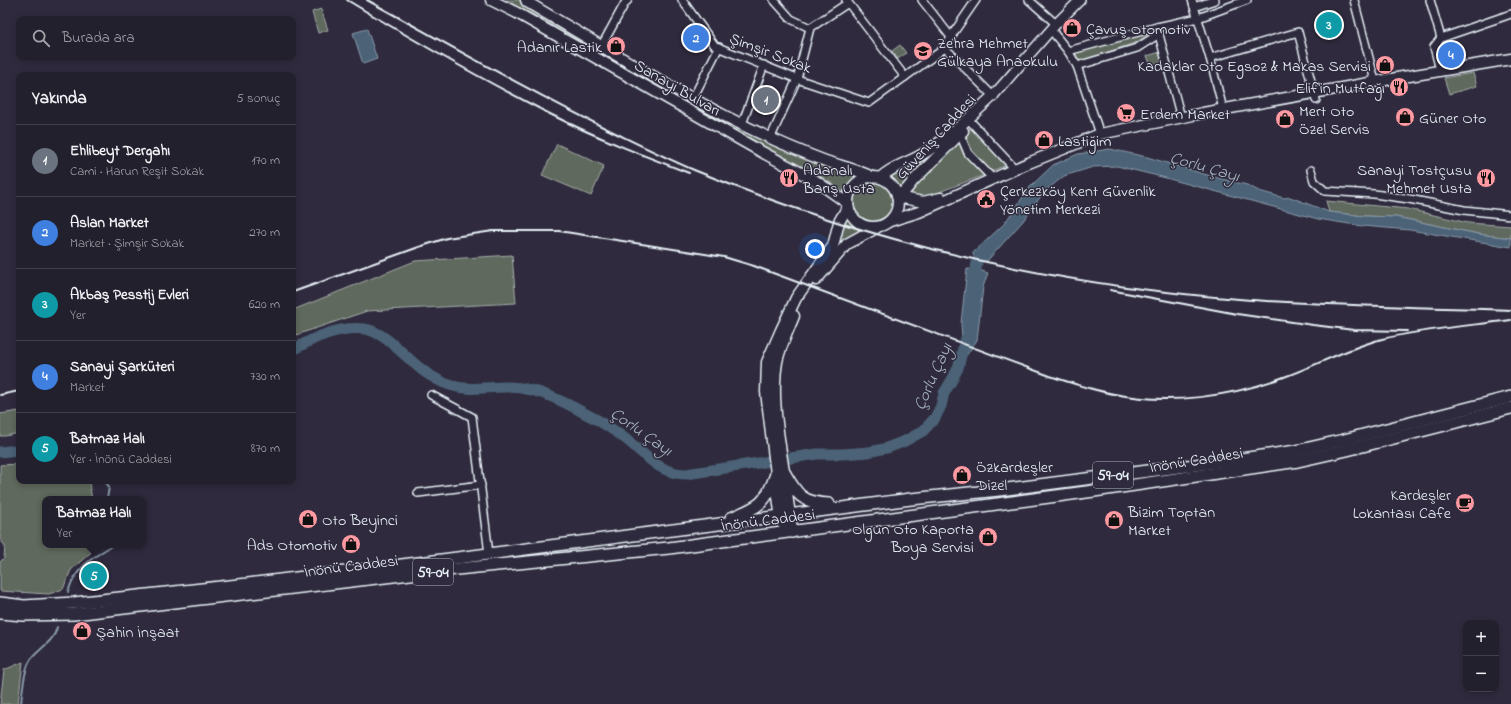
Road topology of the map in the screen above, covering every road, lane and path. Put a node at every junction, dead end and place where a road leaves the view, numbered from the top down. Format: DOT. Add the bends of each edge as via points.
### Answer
graph roads {
  1 [pos="491,0"];
  2 [pos="526,0"];
  3 [pos="682,0"];
  4 [pos="922,0"];
  5 [pos="976,0"];
  6 [pos="1030,0"];
  7 [pos="1080,0"];
  8 [pos="1215,0"];
  9 [pos="1246,0"];
  10 [pos="1354,0"];
  11 [pos="1430,0"];
  12 [pos="624,1"];
  13 [pos="777,1"];
  14 [pos="847,1"];
  15 [pos="1193,3"];
  16 [pos="1511,14"];
  17 [pos="1198,18"];
  18 [pos="1053,27"];
  19 [pos="810,28"];
  20 [pos="1158,30"];
  21 [pos="951,37"];
  22 [pos="1441,38"];
  23 [pos="601,46"];
  24 [pos="719,47"];
  25 [pos="945,48"];
  26 [pos="1068,51"];
  27 [pos="1210,58"];
  28 [pos="1511,59"];
  29 [pos="764,65"];
  30 [pos="1077,66"];
  31 [pos="1440,70"];
  32 [pos="905,77"];
  33 [pos="797,79"];
  34 [pos="1375,81"];
  35 [pos="993,96"];
  36 [pos="1315,96"];
  37 [pos="693,98"];
  38 [pos="1223,109"];
  39 [pos="1181,118"];
  40 [pos="972,122"];
  41 [pos="742,124"];
  42 [pos="960,134"];
  43 [pos="1100,134"];
  44 [pos="771,137"];
  45 [pos="1015,169"];
  46 [pos="1311,170"];
  47 [pos="876,177"];
  48 [pos="993,179"];
  49 [pos="975,187"];
  50 [pos="898,196"];
  51 [pos="847,205"];
  52 [pos="1511,215"];
  53 [pos="890,221"];
  54 [pos="876,228"];
  55 [pos="431,395"];
  56 [pos="1507,403"];
  57 [pos="775,438"];
  58 [pos="780,473"];
  59 [pos="480,485"];
  60 [pos="418,493"];
  61 [pos="858,506"];
  62 [pos="785,515"];
  63 [pos="720,523"];
  64 [pos="787,532"];
  65 [pos="489,554"];
  66 [pos="0,603"];
  67 [pos="74,609"];
  68 [pos="24,610"];
  69 [pos="0,613"];
  1 -- 51 [label="main road, Sanayi Bulvarı" via="816,181"];
  2 -- 23 [label="main road, Sanayi Bulvarı"];
  3 -- 24 [label="street, Şimşir Sokak" via="715,46"];
  4 -- 21 [label="street"];
  5 -- 21 [label="street"];
  6 -- 18 [label="street"];
  7 -- 18 [label="street, Güveniş Caddesi"];
  8 -- 15 [label="street"];
  9 -- 17 [label="street"];
  10 -- 34 [label="street"];
  11 -- 22 [label="street"];
  12 -- 23 [label="street"];
  13 -- 19 [label="street" via="791,19"];
  14 -- 19 [label="street"];
  14 -- 32 [label="street"];
  15 -- 17 [label="street"];
  16 -- 22 [label="street"];
  17 -- 20 [label="street"];
  17 -- 27 [label="street"];
  18 -- 26 [label="street"];
  18 -- 35 [label="street, Güveniş Caddesi"];
  19 -- 33 [label="street"];
  20 -- 26 [label="street"];
  20 -- 30 [label="street" via="1138,48"];
  20 -- 39 [label="street"];
  21 -- 25 [label="street"];
  22 -- 31 [label="street" via="1434,47"];
  23 -- 37 [label="main road, Sanayi Bulvarı"];
  24 -- 29 [label="street, Şimşir Sokak"];
  24 -- 37 [label="street"];
  25 -- 32 [label="street"];
  25 -- 35 [label="street"];
  26 -- 30 [label="street"];
  27 -- 36 [label="street" via="1298,32"];
  27 -- 38 [label="street"];
  28 -- 31 [label="main road"];
  29 -- 33 [label="street, Şimşir Sokak"];
  29 -- 41 [label="street"];
  30 -- 43 [label="street"];
  31 -- 34 [label="main road"];
  32 -- 33 [label="street, Şimşir Sokak" via="869,103"];
  33 -- 44 [label="street"];
  34 -- 36 [label="main road"];
  35 -- 40 [label="main road, Güveniş Caddesi"];
  35 -- 47 [label="main road, Güveniş Caddesi" via="941,142"];
  36 -- 38 [label="main road"];
  37 -- 41 [label="main road, Sanayi Bulvarı"];
  38 -- 39 [label="main road"];
  39 -- 43 [label="main road"];
  40 -- 42 [label="main road, Güveniş Caddesi"];
  40 -- 45 [label="street"];
  41 -- 44 [label="main road, Sanayi Bulvarı"];
  42 -- 48 [label="street" via="968,153"];
  42 -- 50 [label="main road, Güveniş Caddesi"];
  43 -- 45 [label="main road"];
  44 -- 47 [label="main road, Sanayi Bulvarı" via="831,163"];
  45 -- 48 [label="main road"];
  46 -- 52 [label="street" via="1314,181 1325,191 1374,194"];
  47 -- 50 [label="main road" via="893,186"];
  47 -- 51 [label="main road" via="858,182 848,195"];
  48 -- 49 [label="main road"];
  49 -- 50 [label="main road" via="923,202"];
  49 -- 53 [label="main road" via="919,212"];
  50 -- 53 [label="main road" via="898,208"];
  51 -- 54 [label="main road" via="853,219 867,227"];
  51 -- 57 [label="main road" via="839,222 833,246 796,298 768,362 766,392"];
  53 -- 54 [label="main road"];
  54 -- 57 [label="main road" via="847,244 801,301 778,360 774,381"];
  55 -- 59 [label="street" via="472,416"];
  56 -- 61 [label="main road, İnönü Caddesi / 59-04" via="1296,451"];
  56 -- 64 [label="main road, İnönü Caddesi / 59-04" via="1347,450 1298,460 1094,491"];
  57 -- 58 [label="main road"];
  58 -- 61 [label="main road" via="800,497 814,503"];
  58 -- 62 [label="main road"];
  58 -- 63 [label="main road" via="771,490 756,508"];
  59 -- 60 [label="street"];
  59 -- 65 [label="street"];
  61 -- 62 [label="main road, İnönü Caddesi / 59-04"];
  62 -- 63 [label="main road, İnönü Caddesi / 59-04"];
  62 -- 64 [label="main road"];
  63 -- 65 [label="main road, İnönü Caddesi / 59-04"];
  64 -- 67 [label="main road, İnönü Caddesi / 59-04" via="669,548"];
  65 -- 67 [label="main road, İnönü Caddesi / 59-04"];
  66 -- 68 [label="main road, 59-04"];
  67 -- 68 [label="main road, İnönü Caddesi / 59-04"];
  68 -- 69 [label="main road, 59-04"];
}
